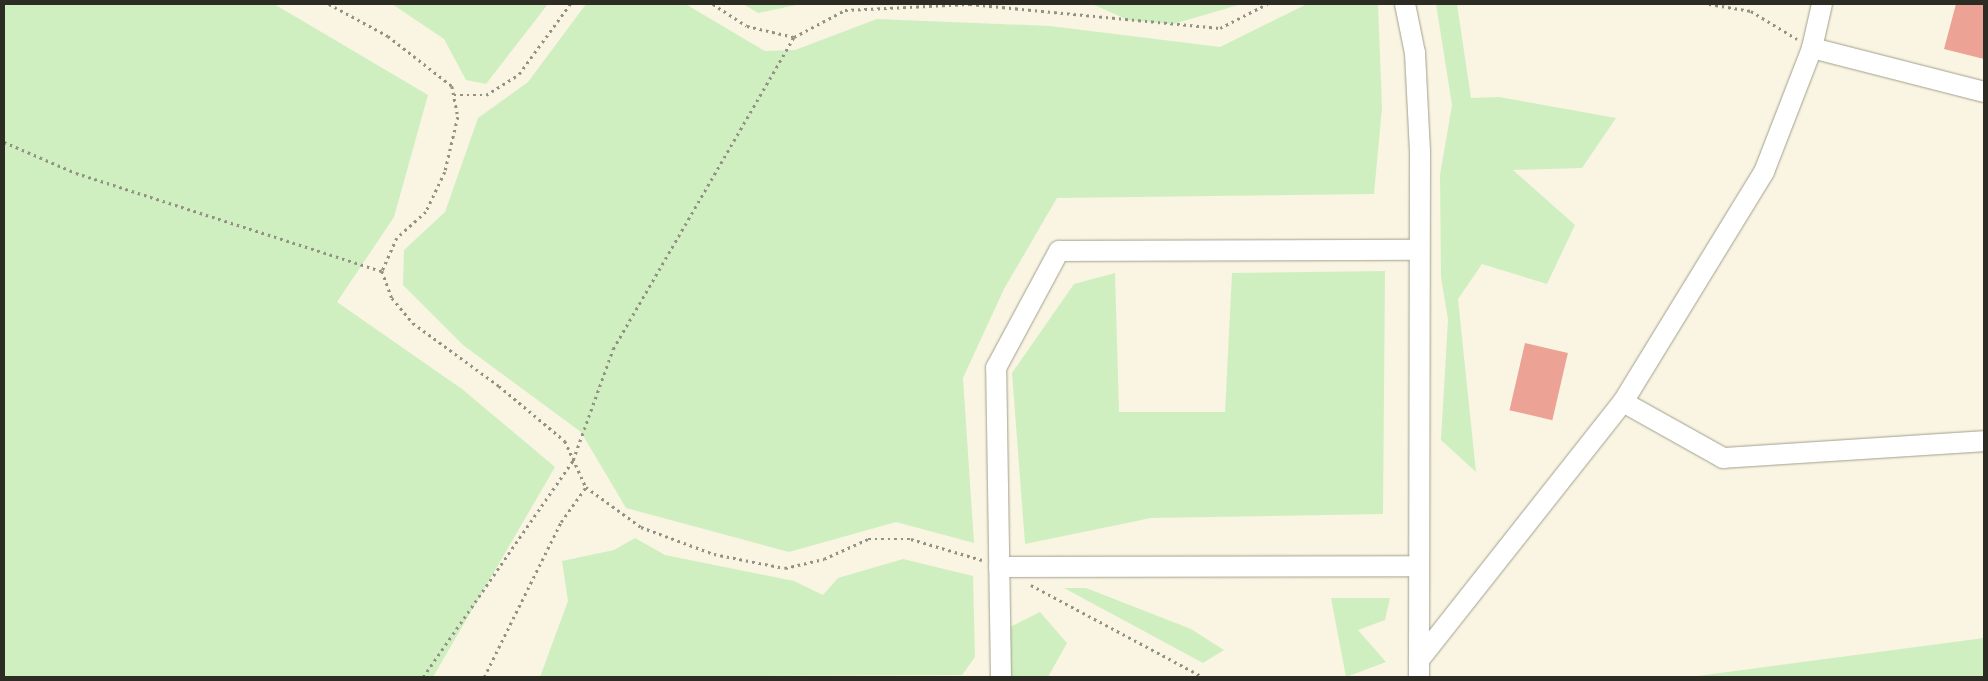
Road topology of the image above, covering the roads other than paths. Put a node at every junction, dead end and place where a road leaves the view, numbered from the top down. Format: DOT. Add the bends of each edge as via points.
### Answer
graph roads {
  1 [pos="1406,4"];
  2 [pos="1822,4"];
  3 [pos="1812,48"];
  4 [pos="1984,92"];
  5 [pos="1419,250"];
  6 [pos="1623,402"];
  7 [pos="1984,441"];
  8 [pos="1417,566"];
  9 [pos="999,568"];
  10 [pos="1419,669"];
  11 [pos="1001,677"];
  1 -- 5 [label="lane" via="1415,53"];
  2 -- 3 [label="lane"];
  3 -- 4 [label="lane"];
  3 -- 6 [label="lane" via="1764,172"];
  5 -- 8 [label="lane"];
  5 -- 9 [label="lane" via="1059,251 996,368"];
  6 -- 7 [label="lane" via="1723,458"];
  6 -- 10 [label="lane"];
  8 -- 9 [label="lane"];
  8 -- 10 [label="lane"];
  9 -- 11 [label="lane"];
}
